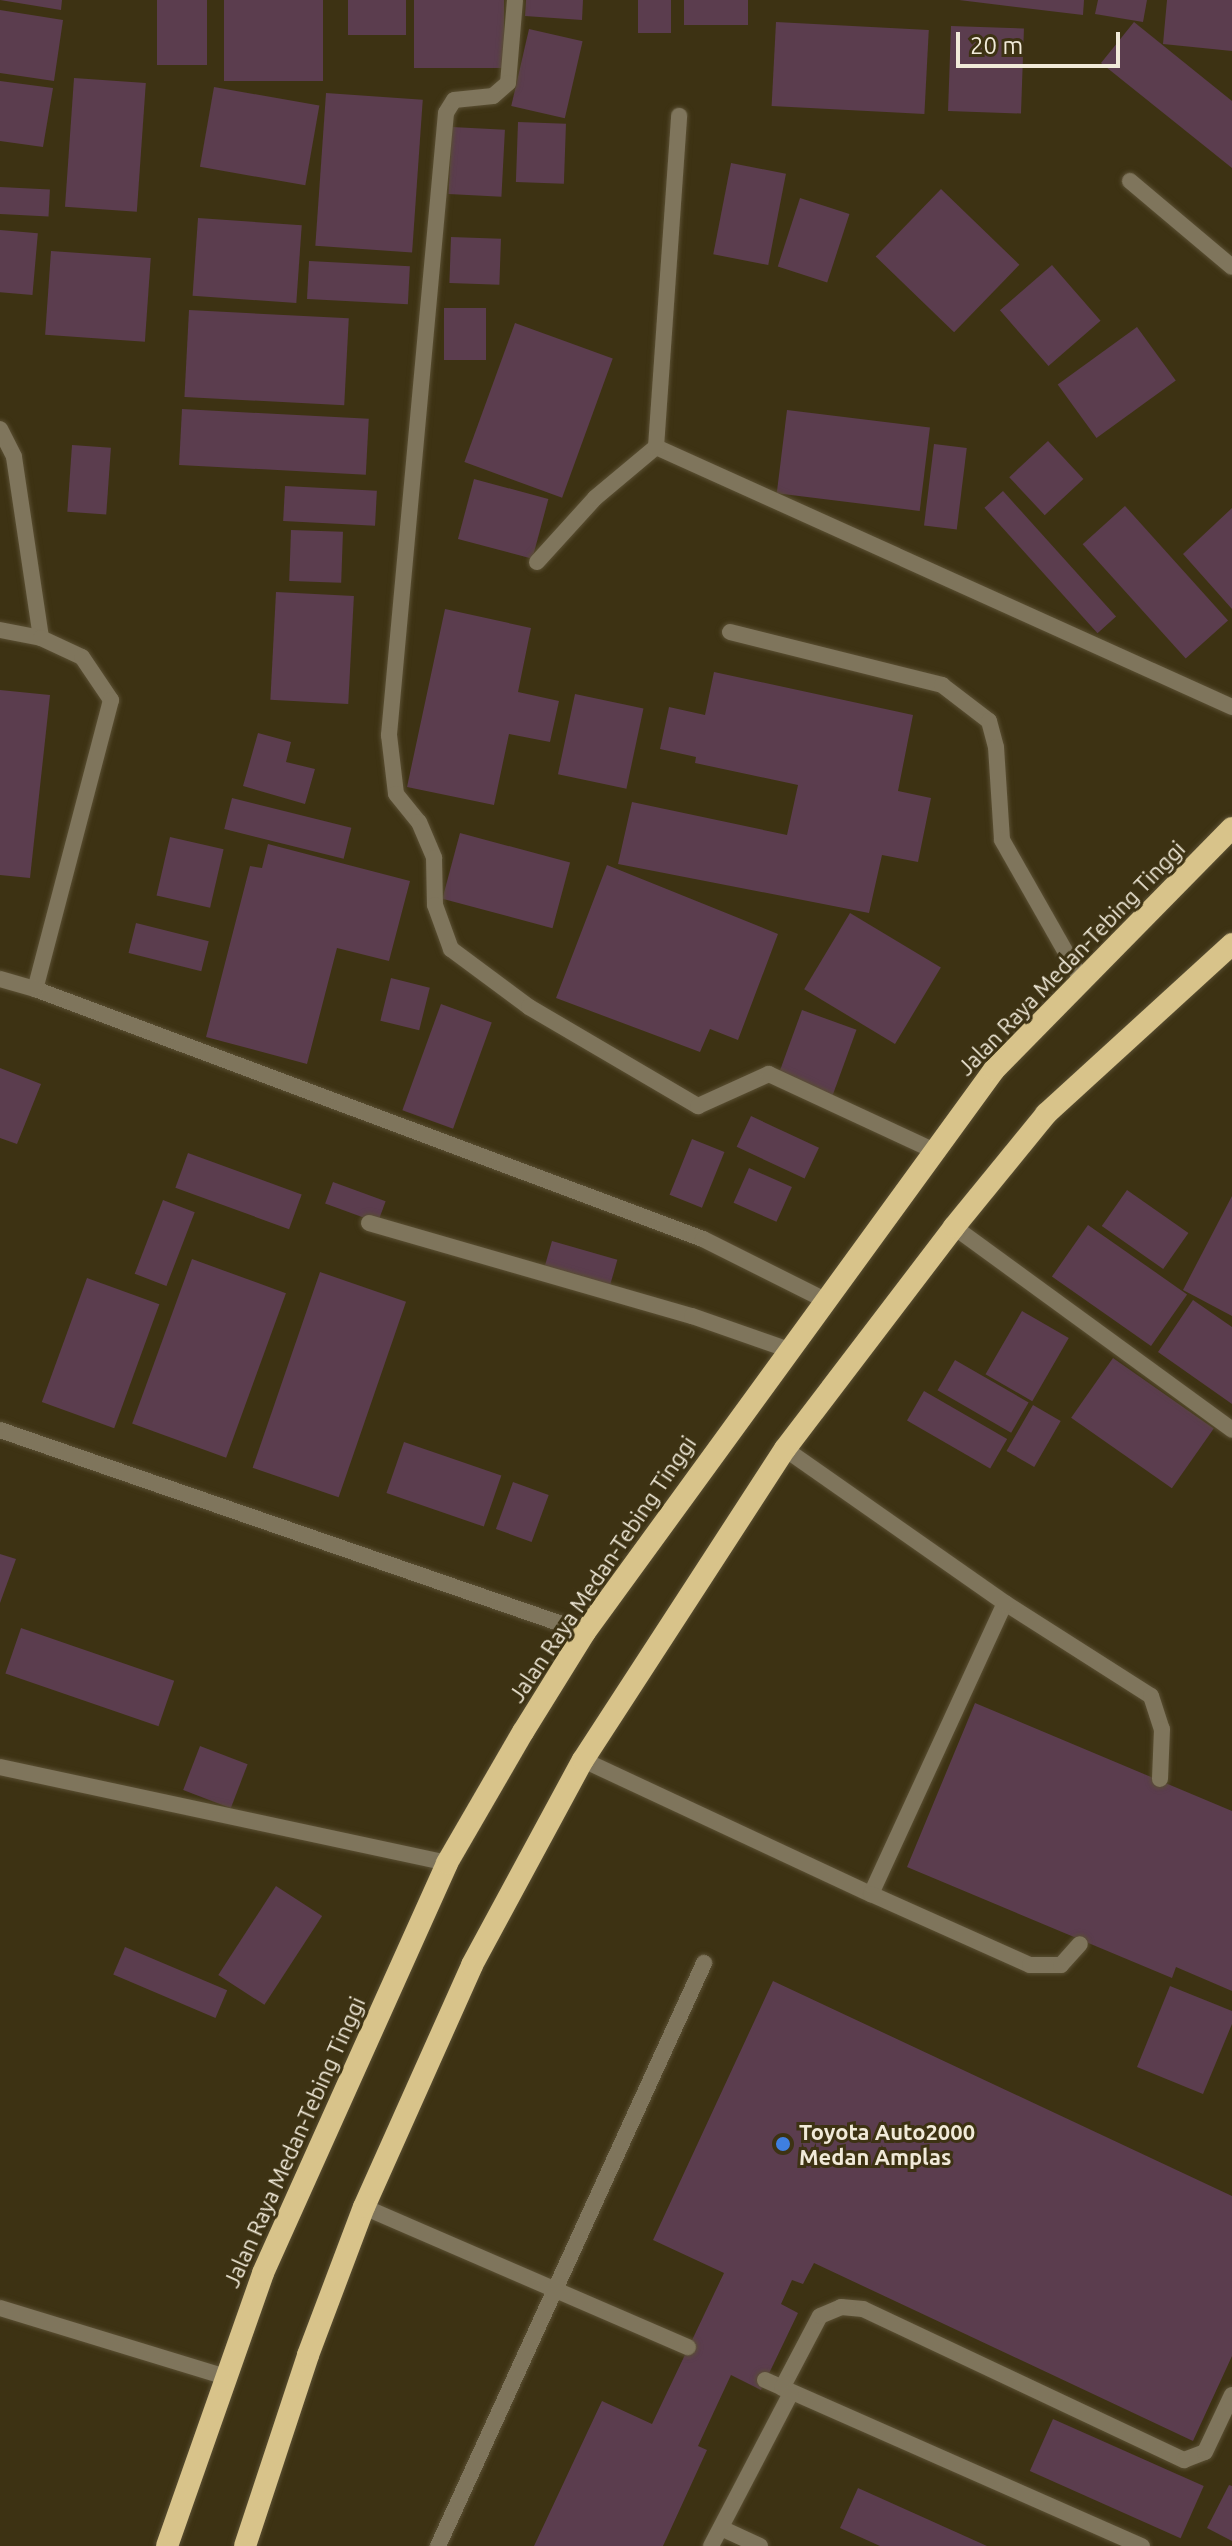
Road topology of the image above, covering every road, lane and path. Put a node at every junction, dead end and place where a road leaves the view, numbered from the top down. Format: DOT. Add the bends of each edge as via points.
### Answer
graph roads {
  1 [pos="515,0"];
  2 [pos="679,116"];
  3 [pos="1130,181"];
  4 [pos="1232,267"];
  5 [pos="0,429"];
  6 [pos="656,447"];
  7 [pos="537,562"];
  8 [pos="0,630"];
  9 [pos="730,632"];
  10 [pos="41,638"];
  11 [pos="1232,707"];
  12 [pos="1232,828"];
  13 [pos="1232,944"];
  14 [pos="0,979"];
  15 [pos="1081,979"];
  16 [pos="35,989"];
  17 [pos="935,1151"];
  18 [pos="369,1223"];
  19 [pos="954,1227"];
  20 [pos="823,1299"];
  21 [pos="789,1350"];
  22 [pos="0,1430"];
  23 [pos="1232,1430"];
  24 [pos="785,1449"];
  25 [pos="1005,1603"];
  26 [pos="585,1632"];
  27 [pos="583,1760"];
  28 [pos="0,1767"];
  29 [pos="1160,1779"];
  30 [pos="447,1863"];
  31 [pos="871,1894"];
  32 [pos="1080,1944"];
  33 [pos="704,1963"];
  34 [pos="364,2207"];
  35 [pos="556,2289"];
  36 [pos="0,2308"];
  37 [pos="688,2347"];
  38 [pos="223,2376"];
  39 [pos="765,2380"];
  40 [pos="786,2390"];
  41 [pos="1232,2395"];
  42 [pos="721,2528"];
  43 [pos="167,2546"];
  44 [pos="245,2546"];
  45 [pos="438,2546"];
  46 [pos="711,2546"];
  47 [pos="760,2546"];
  48 [pos="1142,2546"];
  1 -- 17 [label="street" via="508,83 493,96 454,100 446,113 389,735 396,794 419,822 434,858 435,905 451,949 529,1007 698,1106 769,1074"];
  2 -- 6 [label="street"];
  3 -- 4 [label="street"];
  5 -- 10 [label="street" via="14,457"];
  6 -- 7 [label="street" via="595,498"];
  6 -- 11 [label="street"];
  8 -- 10 [label="street"];
  9 -- 15 [label="street" via="942,685 989,721 996,747 1002,840"];
  10 -- 16 [label="street" via="82,657 111,700"];
  12 -- 15 [label="highway, Jalan Raya Medan-Tebing Tinggi"];
  13 -- 19 [label="highway" via="1046,1114"];
  14 -- 16 [label="street"];
  15 -- 17 [label="highway, Jalan Raya Medan-Tebing Tinggi" via="994,1070"];
  16 -- 20 [label="street" via="703,1239"];
  17 -- 20 [label="highway, Jalan Raya Medan-Tebing Tinggi"];
  18 -- 21 [label="street" via="692,1316"];
  19 -- 23 [label="street"];
  19 -- 24 [label="highway"];
  20 -- 21 [label="highway, Jalan Raya Medan-Tebing Tinggi"];
  21 -- 26 [label="highway, Jalan Raya Medan-Tebing Tinggi"];
  22 -- 26 [label="street"];
  24 -- 25 [label="street"];
  24 -- 27 [label="highway"];
  25 -- 29 [label="street" via="1151,1696 1162,1729"];
  25 -- 31 [label="street"];
  26 -- 30 [label="highway, Jalan Raya Medan-Tebing Tinggi"];
  27 -- 31 [label="street"];
  27 -- 34 [label="highway" via="472,1965"];
  28 -- 30 [label="street"];
  30 -- 38 [label="highway, Jalan Raya Medan-Tebing Tinggi" via="263,2273"];
  31 -- 32 [label="street" via="1030,1965 1061,1965"];
  33 -- 35 [label="street"];
  34 -- 35 [label="street"];
  34 -- 44 [label="highway"];
  35 -- 37 [label="street"];
  35 -- 45 [label="street"];
  36 -- 38 [label="street"];
  38 -- 43 [label="highway, Jalan Raya Medan-Tebing Tinggi"];
  39 -- 40 [label="street"];
  40 -- 41 [label="street" via="820,2316 841,2307 863,2309 1184,2460 1205,2452"];
  40 -- 42 [label="street"];
  40 -- 48 [label="street"];
  42 -- 46 [label="street"];
  42 -- 47 [label="street"];
}
